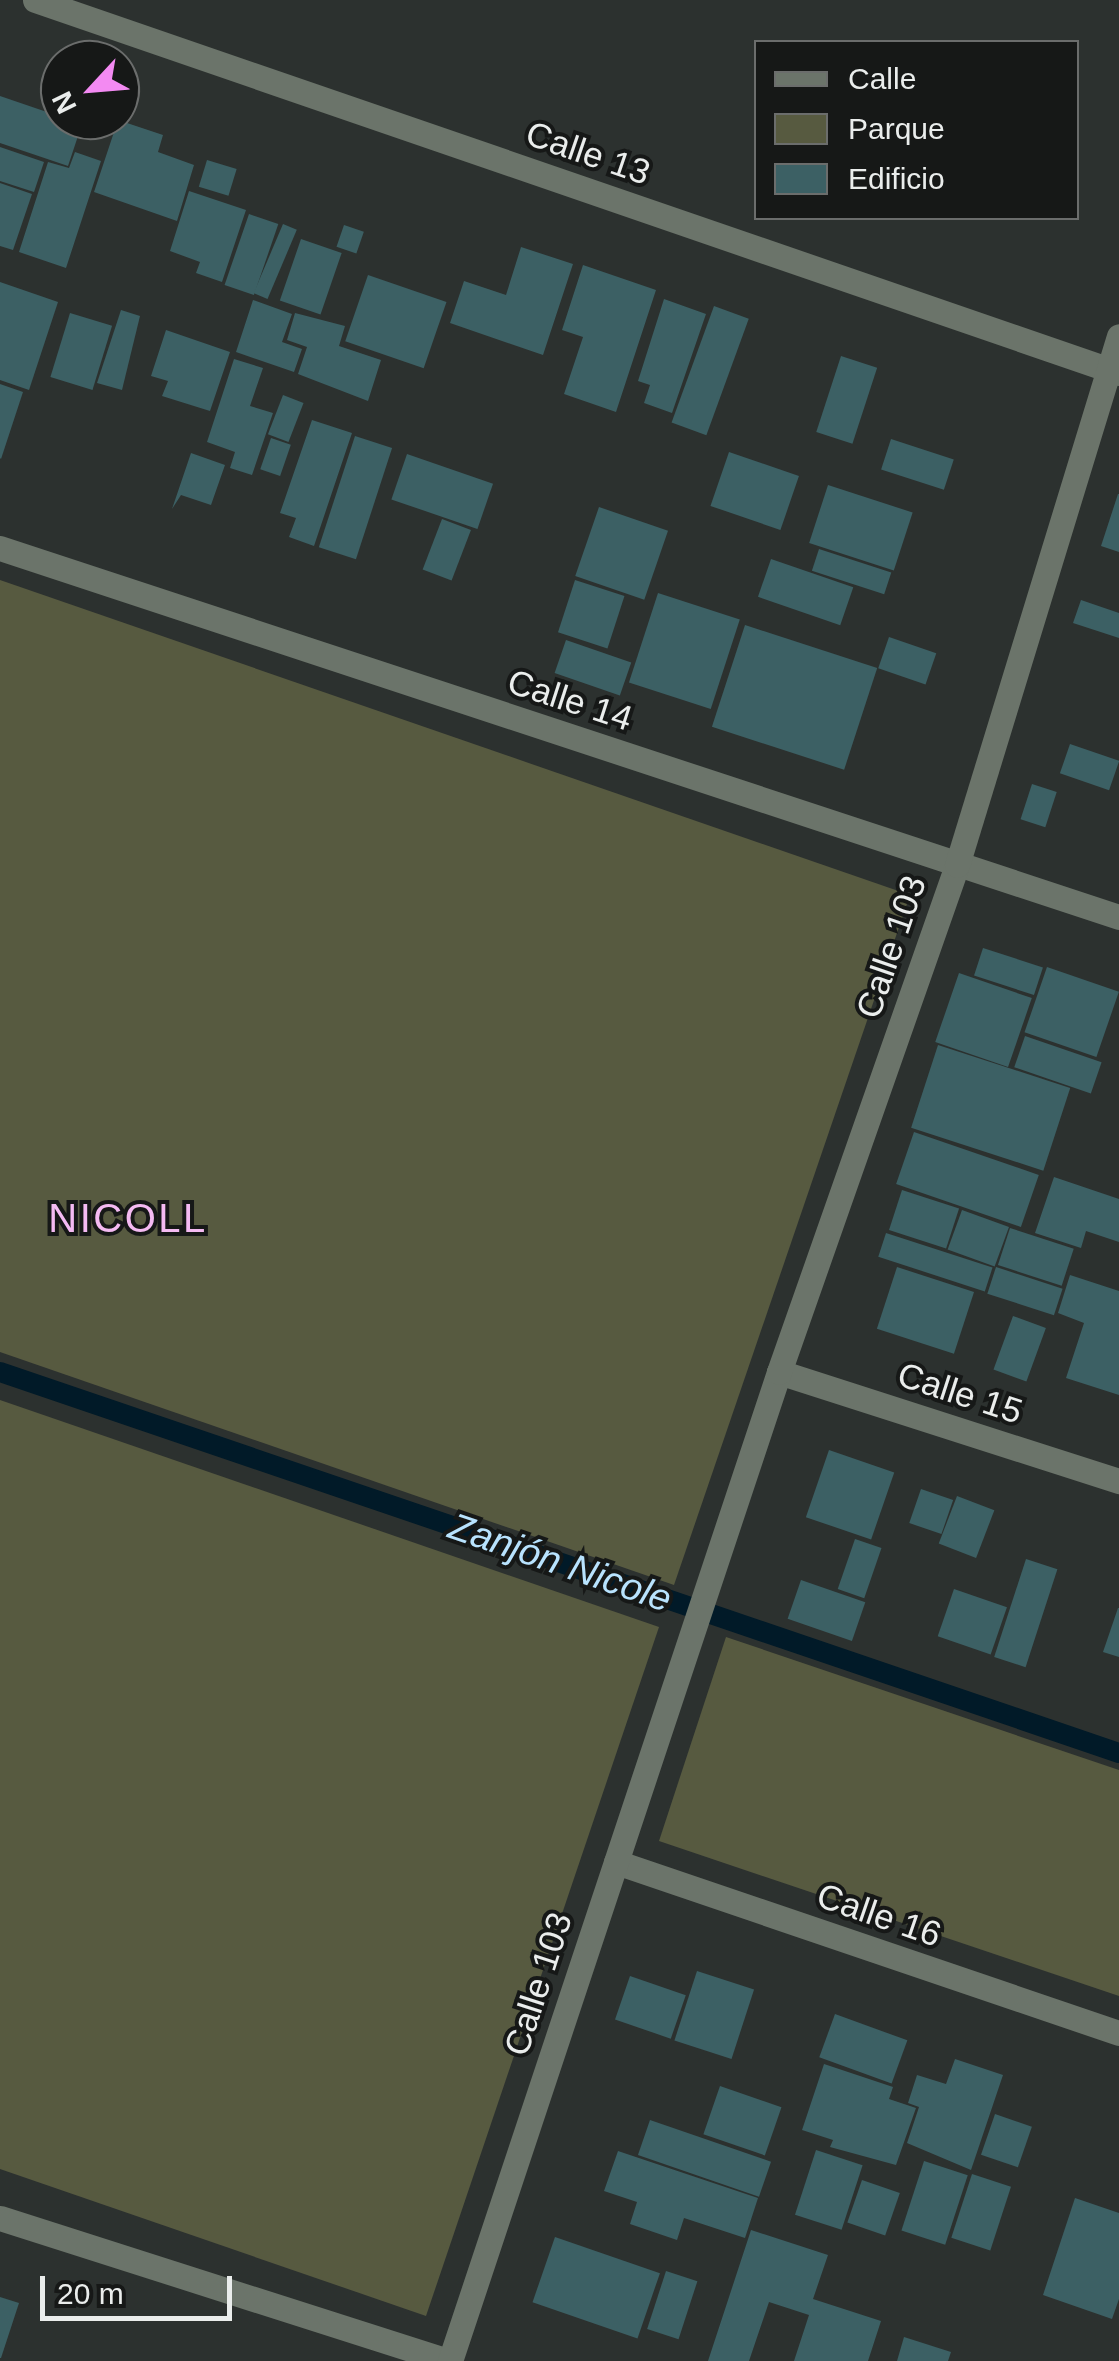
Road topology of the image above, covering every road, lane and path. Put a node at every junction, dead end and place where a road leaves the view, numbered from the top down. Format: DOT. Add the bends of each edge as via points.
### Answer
graph roads {
  1 [pos="34,0"];
  2 [pos="1119,336"];
  3 [pos="1113,371"];
  4 [pos="0,548"];
  5 [pos="956,865"];
  6 [pos="1119,917"];
  7 [pos="780,1372"];
  8 [pos="1119,1481"];
  9 [pos="616,1862"];
  10 [pos="1119,2033"];
  11 [pos="0,2218"];
  12 [pos="448,2361"];
  1 -- 3 [label="street, Calle 13"];
  2 -- 3 [label="street, Calle 103"];
  3 -- 5 [label="street, Calle 103"];
  4 -- 5 [label="street, Calle 14"];
  5 -- 6 [label="street, Calle 14"];
  5 -- 7 [label="street, Calle 103"];
  7 -- 8 [label="street, Calle 15"];
  7 -- 9 [label="street, Calle 103"];
  9 -- 10 [label="street, Calle 16"];
  9 -- 12 [label="street, Calle 103"];
  11 -- 12 [label="street"];
}
